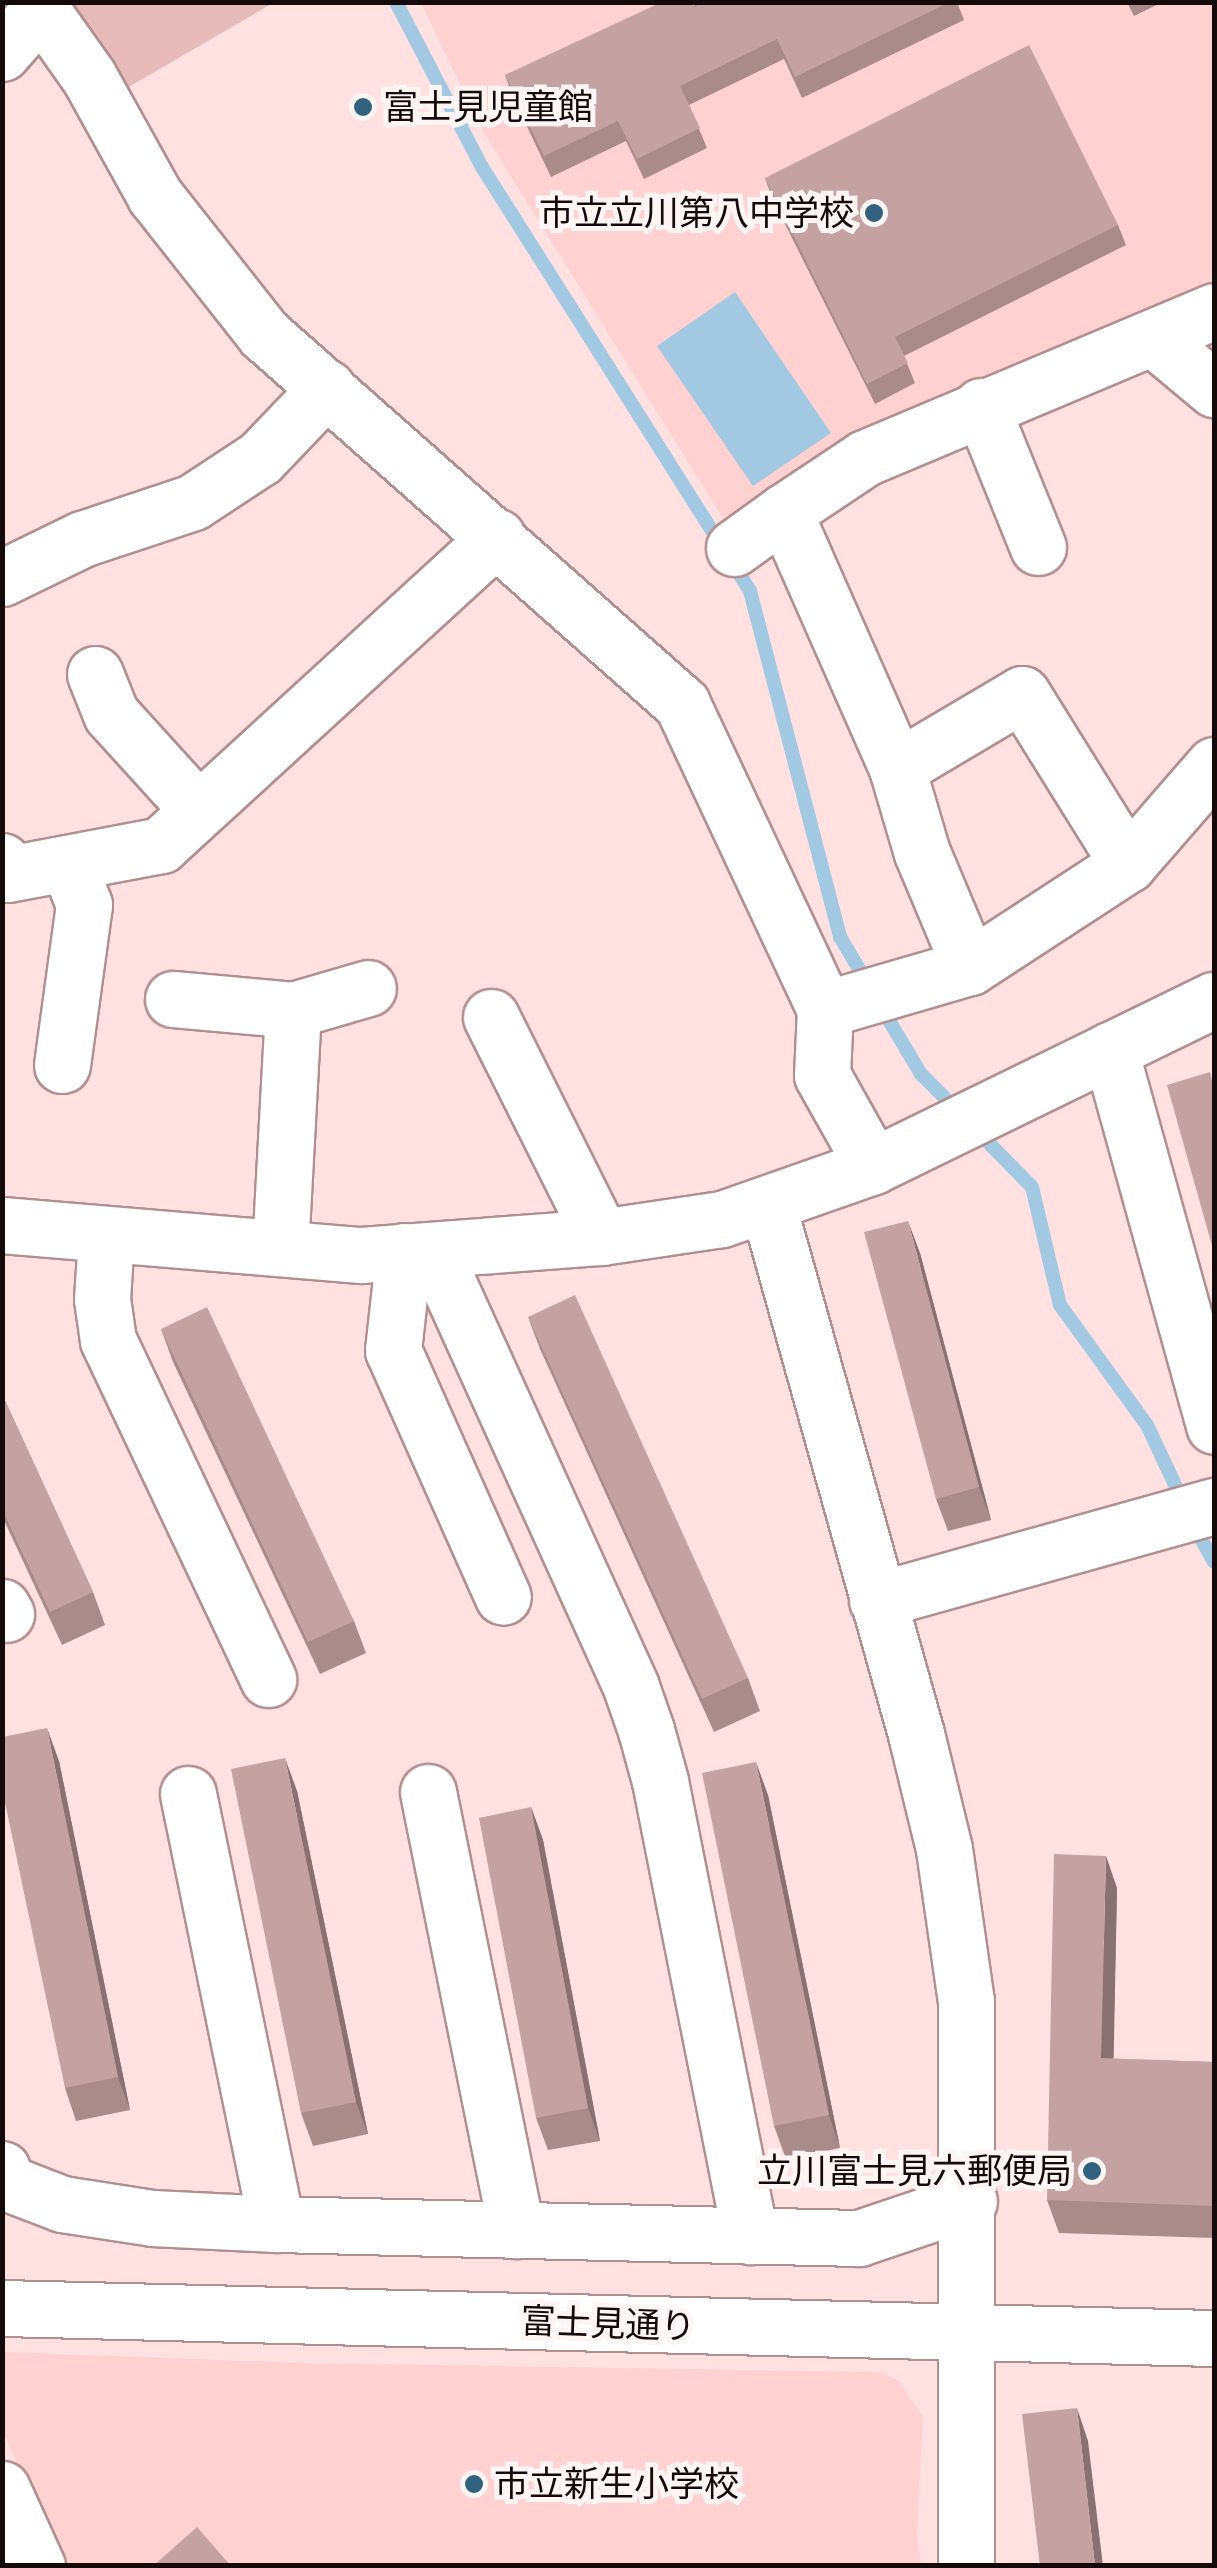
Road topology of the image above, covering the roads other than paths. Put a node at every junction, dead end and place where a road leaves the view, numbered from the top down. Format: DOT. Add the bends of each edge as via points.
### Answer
graph roads {
  1 [pos="38,5"];
  2 [pos="2,53"];
  3 [pos="1214,311"];
  4 [pos="1153,338"];
  5 [pos="327,388"];
  6 [pos="1214,389"];
  7 [pos="981,406"];
  8 [pos="784,512"];
  9 [pos="497,537"];
  10 [pos="1038,547"];
  11 [pos="734,548"];
  12 [pos="2,578"];
  13 [pos="95,674"];
  14 [pos="1214,765"];
  15 [pos="897,768"];
  16 [pos="198,810"];
  17 [pos="2,861"];
  18 [pos="68,863"];
  19 [pos="1128,864"];
  20 [pos="970,967"];
  21 [pos="368,988"];
  22 [pos="173,999"];
  23 [pos="1214,1000"];
  24 [pos="859,1001"];
  25 [pos="293,1010"];
  26 [pos="491,1017"];
  27 [pos="1110,1050"];
  28 [pos="62,1065"];
  29 [pos="873,1166"];
  30 [pos="768,1206"];
  31 [pos="2,1225"];
  32 [pos="106,1236"];
  33 [pos="601,1237"];
  34 [pos="280,1247"];
  35 [pos="418,1250"];
  36 [pos="1214,1426"];
  37 [pos="1214,1506"];
  38 [pos="502,1597"];
  39 [pos="877,1600"];
  40 [pos="268,1679"];
  41 [pos="428,1792"];
  42 [pos="188,1794"];
  43 [pos="2,2169"];
  44 [pos="969,2201"];
  45 [pos="276,2224"];
  46 [pos="516,2230"];
  47 [pos="750,2236"];
  48 [pos="2,2308"];
  49 [pos="967,2332"];
  50 [pos="1214,2338"];
  51 [pos="2,2489"];
  52 [pos="36,2566"];
  53 [pos="966,2566"];
  1 -- 2 [label="street"];
  1 -- 5 [label="street" via="89,78 155,196 264,334"];
  3 -- 4 [label="street"];
  4 -- 6 [label="street"];
  4 -- 7 [label="street"];
  5 -- 9 [label="street"];
  5 -- 12 [label="street" via="260,458 192,502 82,539"];
  7 -- 8 [label="street" via="865,458"];
  7 -- 10 [label="street"];
  8 -- 11 [label="street"];
  8 -- 15 [label="street"];
  9 -- 16 [label="street"];
  9 -- 24 [label="street" via="682,704"];
  13 -- 16 [label="street" via="111,714"];
  14 -- 19 [label="street"];
  15 -- 19 [label="street" via="1022,694"];
  15 -- 20 [label="street" via="922,853"];
  16 -- 18 [label="street" via="162,846"];
  17 -- 18 [label="street" via="8,874"];
  18 -- 28 [label="street" via="84,904"];
  19 -- 20 [label="street"];
  20 -- 24 [label="street"];
  21 -- 25 [label="street"];
  22 -- 25 [label="street"];
  23 -- 27 [label="street"];
  24 -- 29 [label="street" via="822,1075"];
  25 -- 34 [label="street"];
  26 -- 33 [label="street"];
  27 -- 29 [label="street"];
  27 -- 36 [label="street"];
  29 -- 30 [label="street"];
  30 -- 33 [label="street"];
  30 -- 39 [label="street"];
  31 -- 32 [label="street"];
  32 -- 34 [label="street"];
  32 -- 40 [label="street" via="102,1299 108,1340"];
  33 -- 35 [label="street"];
  34 -- 35 [label="street" via="361,1255"];
  35 -- 38 [label="street" via="393,1350"];
  35 -- 47 [label="street" via="646,1730"];
  37 -- 39 [label="street"];
  39 -- 44 [label="street" via="944,1849 966,2001"];
  41 -- 46 [label="street"];
  42 -- 45 [label="street"];
  43 -- 45 [label="street" via="5,2182 62,2204 152,2218"];
  44 -- 47 [label="street" via="859,2238"];
  44 -- 49 [label="street"];
  45 -- 46 [label="street"];
  46 -- 47 [label="street"];
  48 -- 49 [label="street, 富士見通り"];
  49 -- 50 [label="street, 富士見通り"];
  49 -- 53 [label="street"];
  51 -- 52 [label="street"];
}
